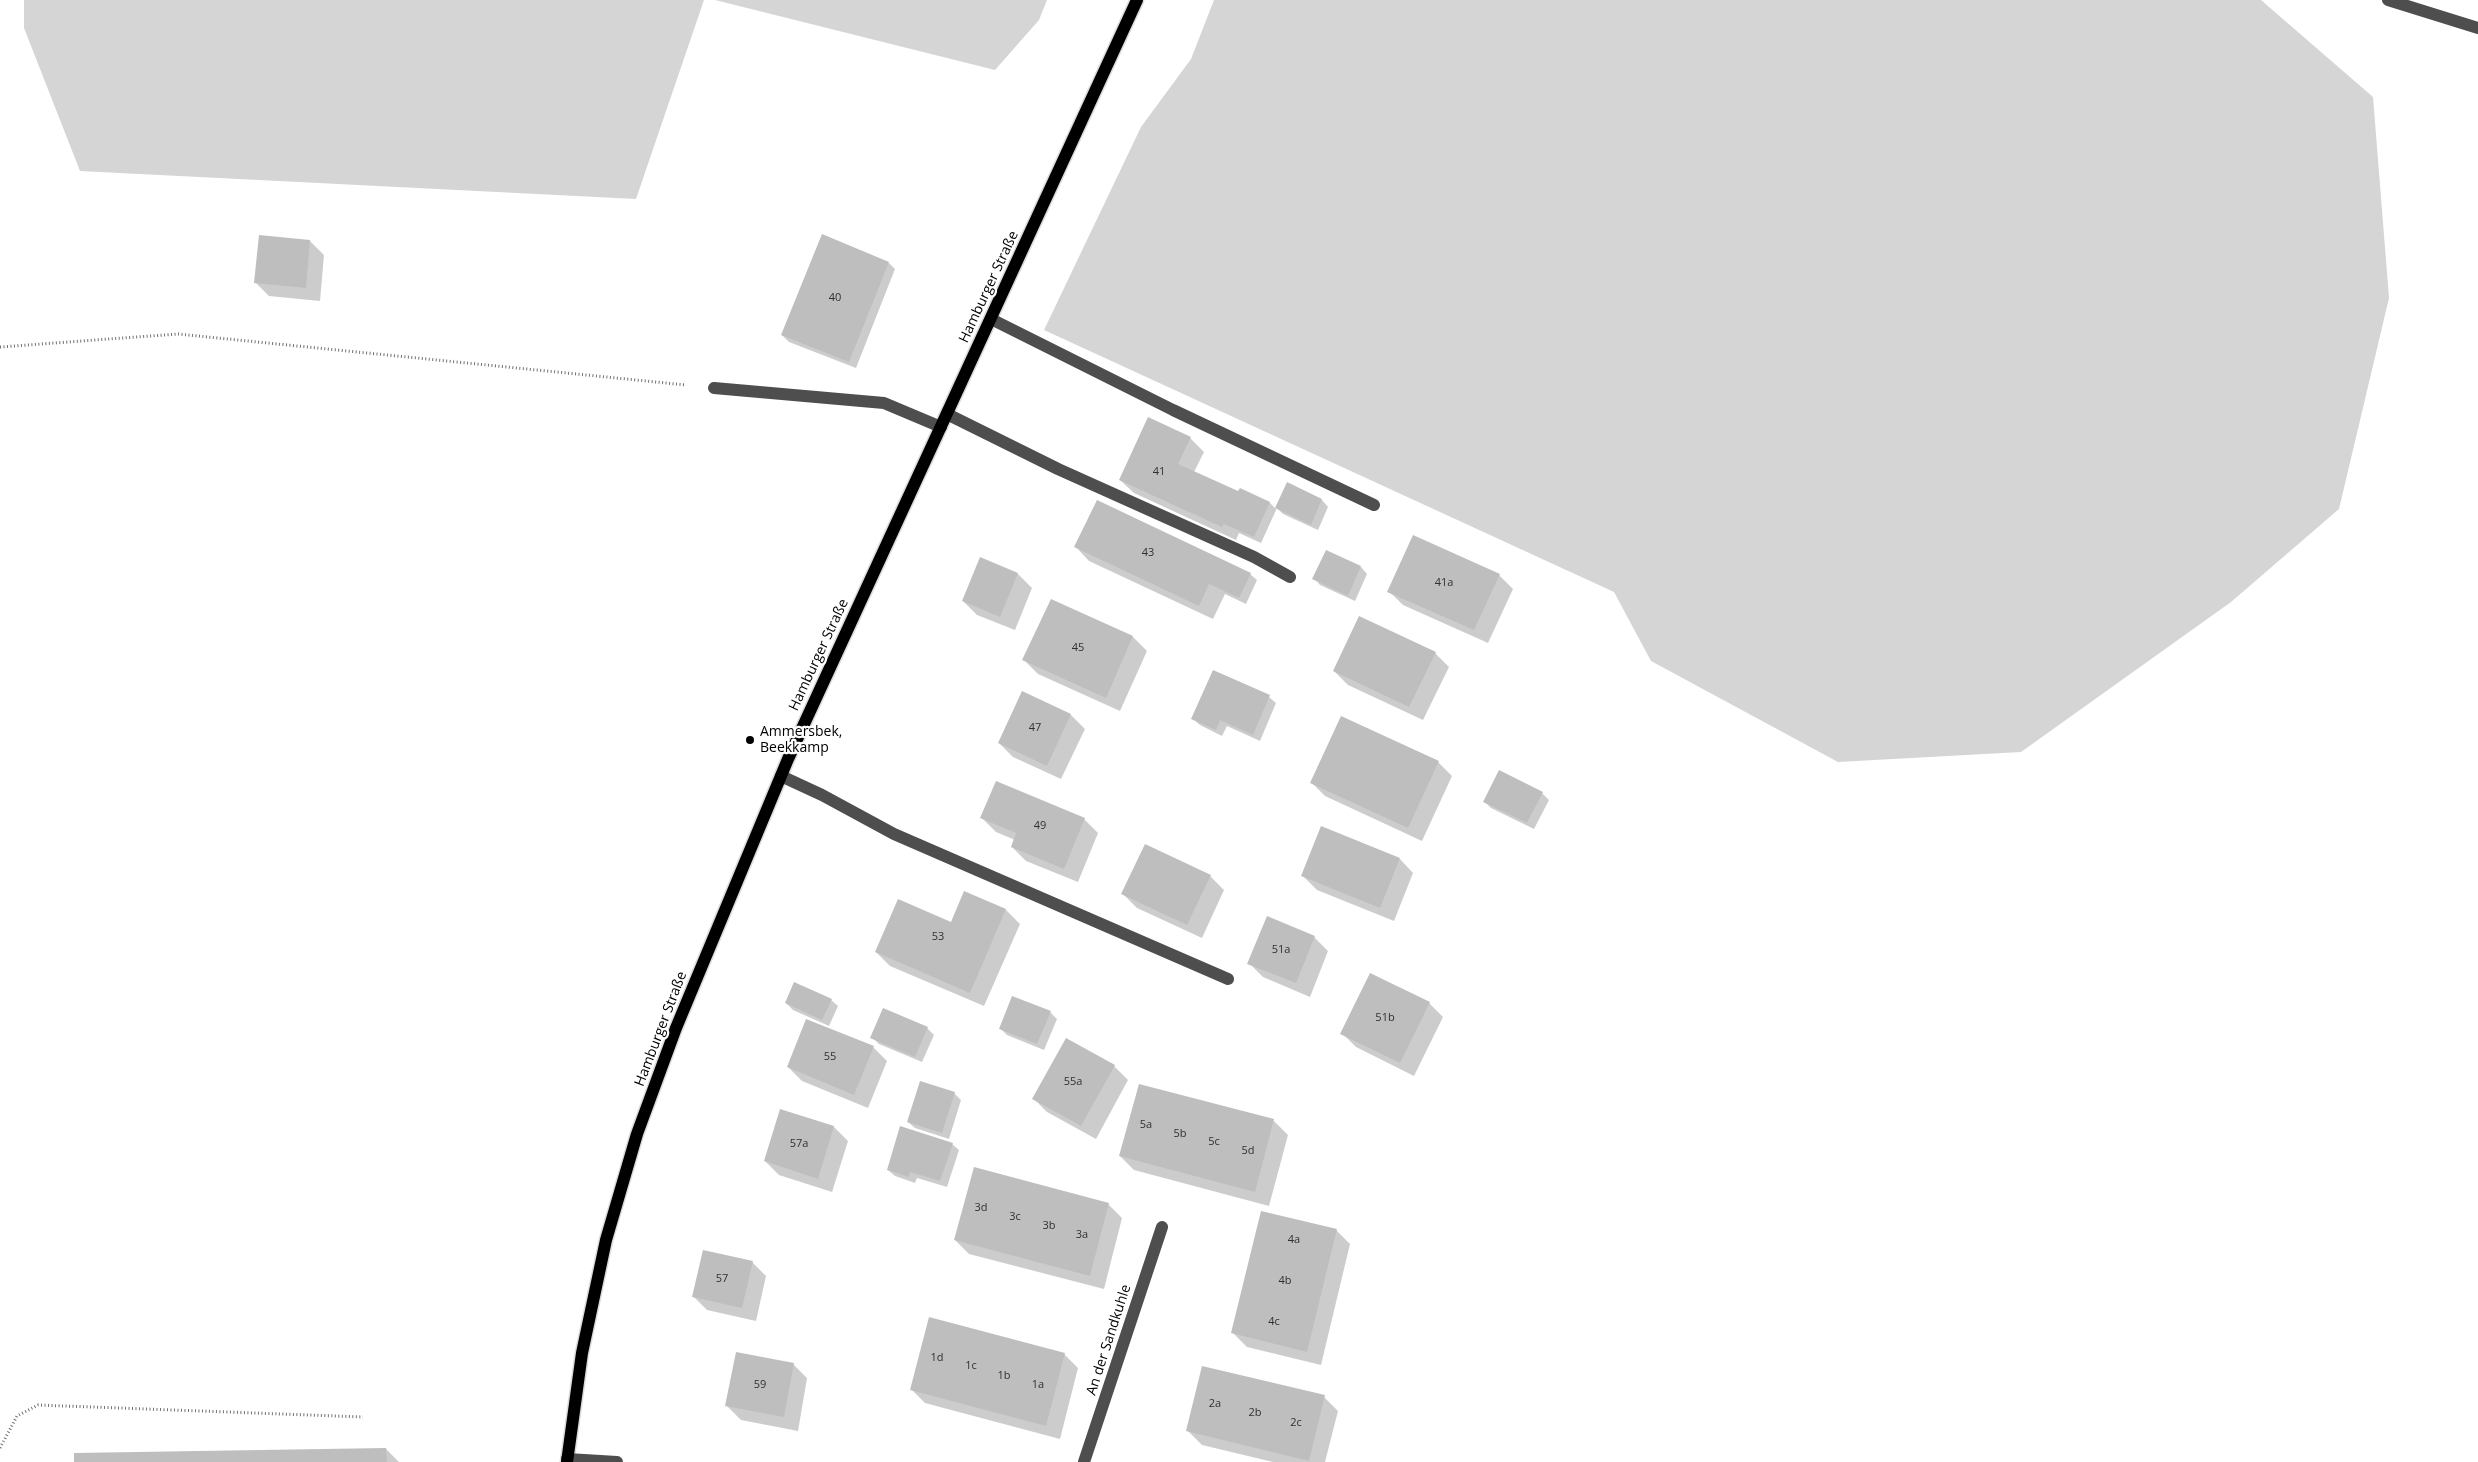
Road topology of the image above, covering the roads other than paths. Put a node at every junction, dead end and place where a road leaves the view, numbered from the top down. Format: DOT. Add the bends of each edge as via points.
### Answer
graph roads {
  1 [pos="1136,0"];
  2 [pos="2388,0"];
  3 [pos="2478,28"];
  4 [pos="991,319"];
  5 [pos="714,388"];
  6 [pos="947,414"];
  7 [pos="941,427"];
  8 [pos="1374,505"];
  9 [pos="1290,577"];
  10 [pos="781,776"];
  11 [pos="1228,979"];
  12 [pos="1162,1227"];
  13 [pos="567,1461"];
  14 [pos="617,1462"];
  15 [pos="1084,1462"];
  1 -- 4 [label="main road, Hamburger Straße"];
  2 -- 3 [label="street"];
  4 -- 6 [label="main road, Hamburger Straße"];
  4 -- 8 [label="street"];
  5 -- 7 [label="street" via="884,403"];
  6 -- 7 [label="main road, Hamburger Straße"];
  6 -- 9 [label="street" via="1254,557"];
  7 -- 10 [label="main road, Hamburger Straße"];
  10 -- 11 [label="street" via="894,834"];
  10 -- 13 [label="main road, Hamburger Straße" via="676,1028 637,1134 602,1258 582,1353"];
  12 -- 15 [label="street, An der Sandkuhle"];
  13 -- 14 [label="street"];
}
